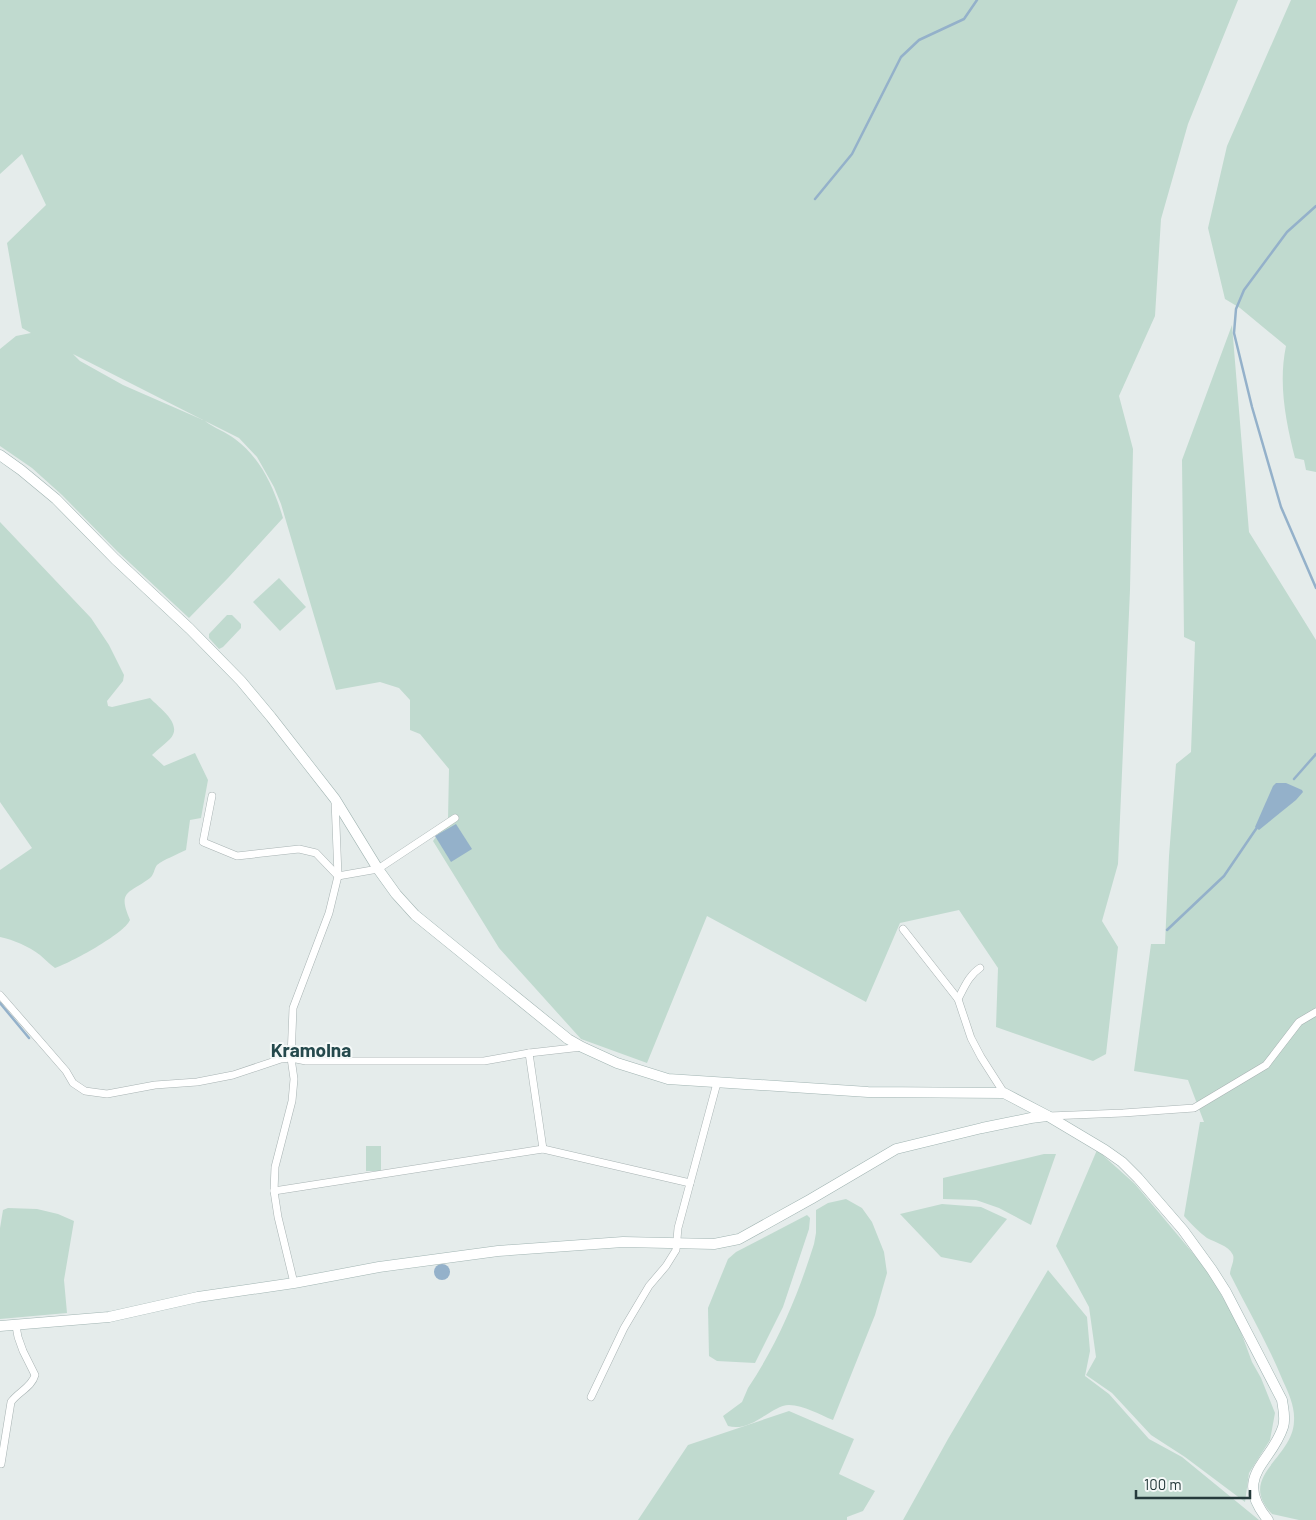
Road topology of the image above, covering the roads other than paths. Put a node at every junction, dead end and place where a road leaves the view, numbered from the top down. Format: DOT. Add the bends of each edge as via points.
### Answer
graph roads {
  1 [pos="0,455"];
  2 [pos="212,796"];
  3 [pos="335,799"];
  4 [pos="455,818"];
  5 [pos="378,869"];
  6 [pos="338,876"];
  7 [pos="903,929"];
  8 [pos="980,968"];
  9 [pos="0,995"];
  10 [pos="958,999"];
  11 [pos="1316,1012"];
  12 [pos="582,1047"];
  13 [pos="529,1053"];
  14 [pos="291,1058"];
  15 [pos="717,1082"];
  16 [pos="1004,1093"];
  17 [pos="1048,1116"];
  18 [pos="544,1149"];
  19 [pos="690,1183"];
  20 [pos="274,1191"];
  21 [pos="676,1244"];
  22 [pos="294,1283"];
  23 [pos="0,1326"];
  24 [pos="16,1326"];
  25 [pos="591,1397"];
  26 [pos="1,1464"];
  27 [pos="1268,1520"];
  1 -- 3 [label="street" via="56,499 241,681"];
  2 -- 6 [label="street" via="203,842 237,856 298,849 316,853"];
  3 -- 5 [label="street"];
  3 -- 6 [label="street"];
  4 -- 5 [label="street"];
  5 -- 6 [label="street"];
  5 -- 12 [label="street" via="415,915"];
  6 -- 14 [label="street" via="329,912 293,1008"];
  7 -- 10 [label="street"];
  8 -- 10 [label="street" via="966,983"];
  9 -- 14 [label="street" via="73,1083 85,1090 107,1094 155,1085 197,1082"];
  10 -- 16 [label="street" via="981,1057"];
  11 -- 17 [label="street" via="1299,1022 1266,1065 1194,1108"];
  12 -- 13 [label="street"];
  12 -- 15 [label="street" via="617,1063 668,1079"];
  13 -- 14 [label="street" via="484,1061 306,1061"];
  13 -- 18 [label="street"];
  14 -- 20 [label="street" via="294,1079 292,1101 275,1167"];
  15 -- 16 [label="street" via="868,1092"];
  15 -- 19 [label="street"];
  16 -- 17 [label="street"];
  17 -- 21 [label="street" via="896,1149 739,1238 714,1244"];
  17 -- 27 [label="street" via="1122,1162 1183,1230 1226,1292 1282,1400 1284,1425 1256,1470 1254,1481 1257,1502"];
  18 -- 19 [label="street"];
  18 -- 20 [label="street"];
  19 -- 21 [label="street"];
  20 -- 22 [label="street"];
  21 -- 22 [label="street" via="623,1242 498,1251"];
  21 -- 25 [label="street" via="672,1258 624,1328"];
  22 -- 24 [label="street" via="198,1297 109,1317"];
  23 -- 24 [label="street"];
  24 -- 26 [label="street" via="23,1351 35,1375 11,1402"];
}
